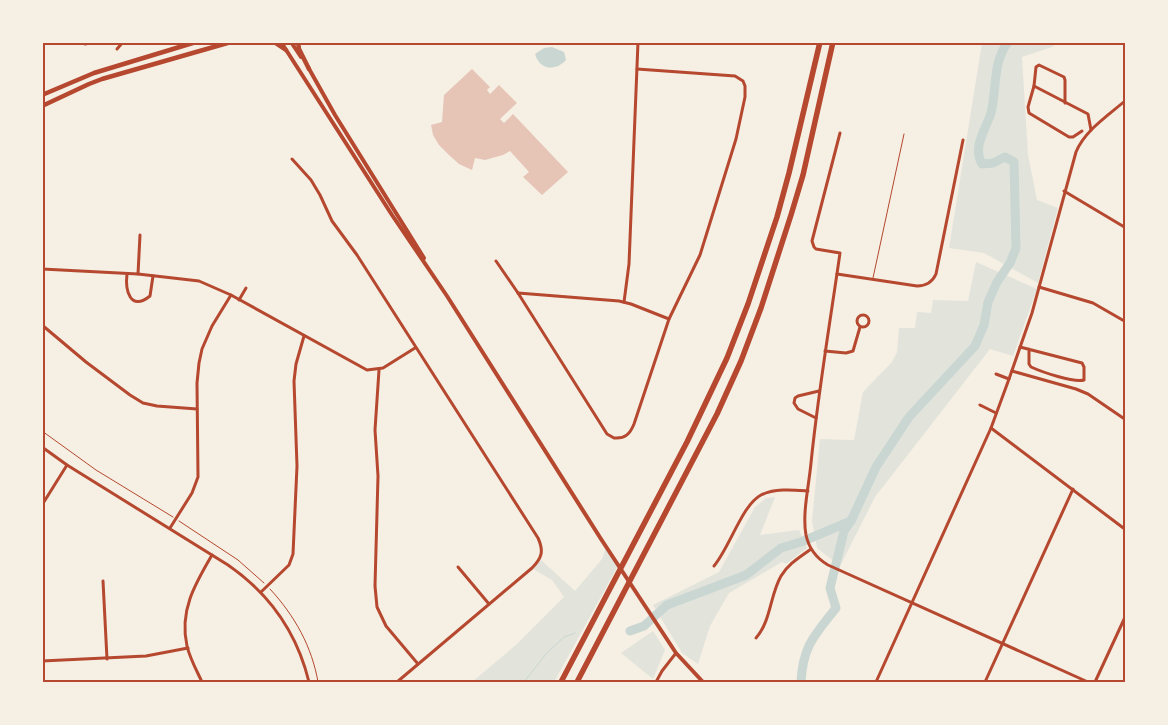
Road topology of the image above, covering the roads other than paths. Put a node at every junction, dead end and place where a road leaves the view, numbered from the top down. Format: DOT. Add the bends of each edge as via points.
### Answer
graph roads {
  1 [pos="82,42"];
  2 [pos="95,42"];
  3 [pos="123,42"];
  4 [pos="196,42"];
  5 [pos="231,42"];
  6 [pos="274,42"];
  7 [pos="282,42"];
  8 [pos="291,42"];
  9 [pos="298,42"];
  10 [pos="638,42"];
  11 [pos="820,42"];
  12 [pos="833,42"];
  13 [pos="116,49"];
  14 [pos="286,50"];
  15 [pos="309,69"];
  16 [pos="637,69"];
  17 [pos="1034,86"];
  18 [pos="42,96"];
  19 [pos="1065,102"];
  20 [pos="1125,102"];
  21 [pos="42,106"];
  22 [pos="1082,130"];
  23 [pos="1091,131"];
  24 [pos="840,134"];
  25 [pos="904,134"];
  26 [pos="963,140"];
  27 [pos="292,159"];
  28 [pos="1064,191"];
  29 [pos="1126,228"];
  30 [pos="140,235"];
  31 [pos="496,261"];
  32 [pos="42,270"];
  33 [pos="430,270"];
  34 [pos="127,274"];
  35 [pos="138,274"];
  36 [pos="837,274"];
  37 [pos="153,276"];
  38 [pos="872,279"];
  39 [pos="1039,287"];
  40 [pos="246,288"];
  41 [pos="518,293"];
  42 [pos="231,295"];
  43 [pos="239,300"];
  44 [pos="624,302"];
  45 [pos="669,319"];
  46 [pos="1126,322"];
  47 [pos="42,325"];
  48 [pos="860,327"];
  49 [pos="304,336"];
  50 [pos="1020,347"];
  51 [pos="415,348"];
  52 [pos="1029,349"];
  53 [pos="826,351"];
  54 [pos="379,370"];
  55 [pos="1012,371"];
  56 [pos="996,374"];
  57 [pos="1009,379"];
  58 [pos="820,391"];
  59 [pos="980,405"];
  60 [pos="197,409"];
  61 [pos="996,413"];
  62 [pos="816,418"];
  63 [pos="1126,420"];
  64 [pos="990,428"];
  65 [pos="42,447"];
  66 [pos="67,465"];
  67 [pos="1073,490"];
  68 [pos="808,491"];
  69 [pos="42,504"];
  70 [pos="170,528"];
  71 [pos="1126,530"];
  72 [pos="811,549"];
  73 [pos="212,555"];
  74 [pos="714,566"];
  75 [pos="458,567"];
  76 [pos="103,581"];
  77 [pos="261,592"];
  78 [pos="489,604"];
  79 [pos="912,604"];
  80 [pos="1126,615"];
  81 [pos="756,638"];
  82 [pos="1002,644"];
  83 [pos="188,648"];
  84 [pos="676,653"];
  85 [pos="107,659"];
  86 [pos="42,661"];
  87 [pos="418,664"];
  88 [pos="202,682"];
  89 [pos="309,682"];
  90 [pos="397,682"];
  91 [pos="561,682"];
  92 [pos="576,682"];
  93 [pos="656,682"];
  94 [pos="703,682"];
  95 [pos="876,682"];
  96 [pos="985,682"];
  97 [pos="1088,682"];
  98 [pos="1095,682"];
  1 -- 2 [label="street"];
  3 -- 13 [label="street"];
  4 -- 18 [label="main road" via="94,73"];
  5 -- 21 [label="main road" via="89,84"];
  6 -- 14 [label="main road"];
  7 -- 14 [label="street"];
  8 -- 15 [label="street"];
  9 -- 15 [label="main road"];
  10 -- 16 [label="street"];
  11 -- 91 [label="highway" via="781,204 727,358"];
  12 -- 92 [label="highway" via="802,175 741,361 717,414"];
  14 -- 33 [label="street"];
  15 -- 33 [label="street"];
  16 -- 44 [label="street" via="629,264"];
  16 -- 45 [label="street" via="731,76 741,79 746,88 736,139 698,260"];
  17 -- 19 [label="street"];
  17 -- 19 [label="street" via="1036,67 1042,65 1064,78"];
  17 -- 22 [label="street" via="1028,107 1031,115 1069,136 1073,137"];
  19 -- 23 [label="street" via="1088,114"];
  20 -- 23 [label="street"];
  23 -- 28 [label="street" via="1078,146"];
  24 -- 36 [label="street" via="812,240 816,249 840,253"];
  25 -- 38 [label="lane"];
  26 -- 38 [label="street" via="932,281 917,286"];
  27 -- 51 [label="street" via="311,180 332,221"];
  28 -- 29 [label="street"];
  28 -- 39 [label="street"];
  30 -- 35 [label="street"];
  31 -- 41 [label="street"];
  32 -- 34 [label="street"];
  33 -- 84 [label="street"];
  34 -- 35 [label="street"];
  34 -- 37 [label="street" via="128,296 138,300 150,296"];
  35 -- 37 [label="street"];
  36 -- 38 [label="street"];
  36 -- 53 [label="street"];
  37 -- 42 [label="street" via="200,280"];
  39 -- 46 [label="street" via="1093,303"];
  39 -- 50 [label="street"];
  40 -- 43 [label="street"];
  41 -- 44 [label="street"];
  41 -- 45 [label="street" via="601,426 614,438 626,436 632,430"];
  42 -- 43 [label="street"];
  42 -- 60 [label="street" via="202,349"];
  43 -- 49 [label="street"];
  44 -- 45 [label="street"];
  47 -- 60 [label="street" via="130,396 157,406"];
  48 -- 53 [label="street" via="853,351"];
  49 -- 54 [label="street" via="360,367"];
  49 -- 77 [label="street" via="294,381 297,466 294,554 289,565"];
  50 -- 52 [label="street"];
  50 -- 55 [label="street"];
  51 -- 54 [label="street"];
  51 -- 78 [label="street" via="541,546 542,555 535,565"];
  52 -- 52 [label="street" via="1082,363 1084,380 1031,367"];
  53 -- 58 [label="street"];
  54 -- 87 [label="street" via="375,430 377,607 386,626"];
  55 -- 57 [label="street"];
  55 -- 63 [label="street" via="1088,394"];
  56 -- 57 [label="street"];
  57 -- 61 [label="street"];
  58 -- 62 [label="street"];
  58 -- 62 [label="street" via="798,396 794,403 798,409"];
  59 -- 61 [label="street"];
  60 -- 70 [label="street" via="198,476 194,489"];
  61 -- 64 [label="street"];
  62 -- 68 [label="street"];
  64 -- 67 [label="street"];
  64 -- 79 [label="street"];
  65 -- 66 [label="street"];
  66 -- 69 [label="street"];
  66 -- 70 [label="street"];
  67 -- 71 [label="street"];
  67 -- 82 [label="street"];
  68 -- 72 [label="street" via="806,520"];
  68 -- 74 [label="street" via="768,492 752,502"];
  70 -- 73 [label="street"];
  72 -- 79 [label="street" via="828,565"];
  72 -- 81 [label="street" via="782,574 764,626"];
  73 -- 77 [label="street"];
  73 -- 83 [label="street" via="188,603 185,625"];
  75 -- 78 [label="street"];
  76 -- 85 [label="street"];
  77 -- 89 [label="street" via="291,633 304,661"];
  78 -- 87 [label="street"];
  79 -- 82 [label="street"];
  79 -- 95 [label="street"];
  80 -- 98 [label="street"];
  82 -- 96 [label="street"];
  82 -- 97 [label="street"];
  83 -- 85 [label="street"];
  83 -- 88 [label="street"];
  84 -- 93 [label="street"];
  84 -- 94 [label="street"];
  85 -- 86 [label="street"];
  87 -- 90 [label="street"];
}
